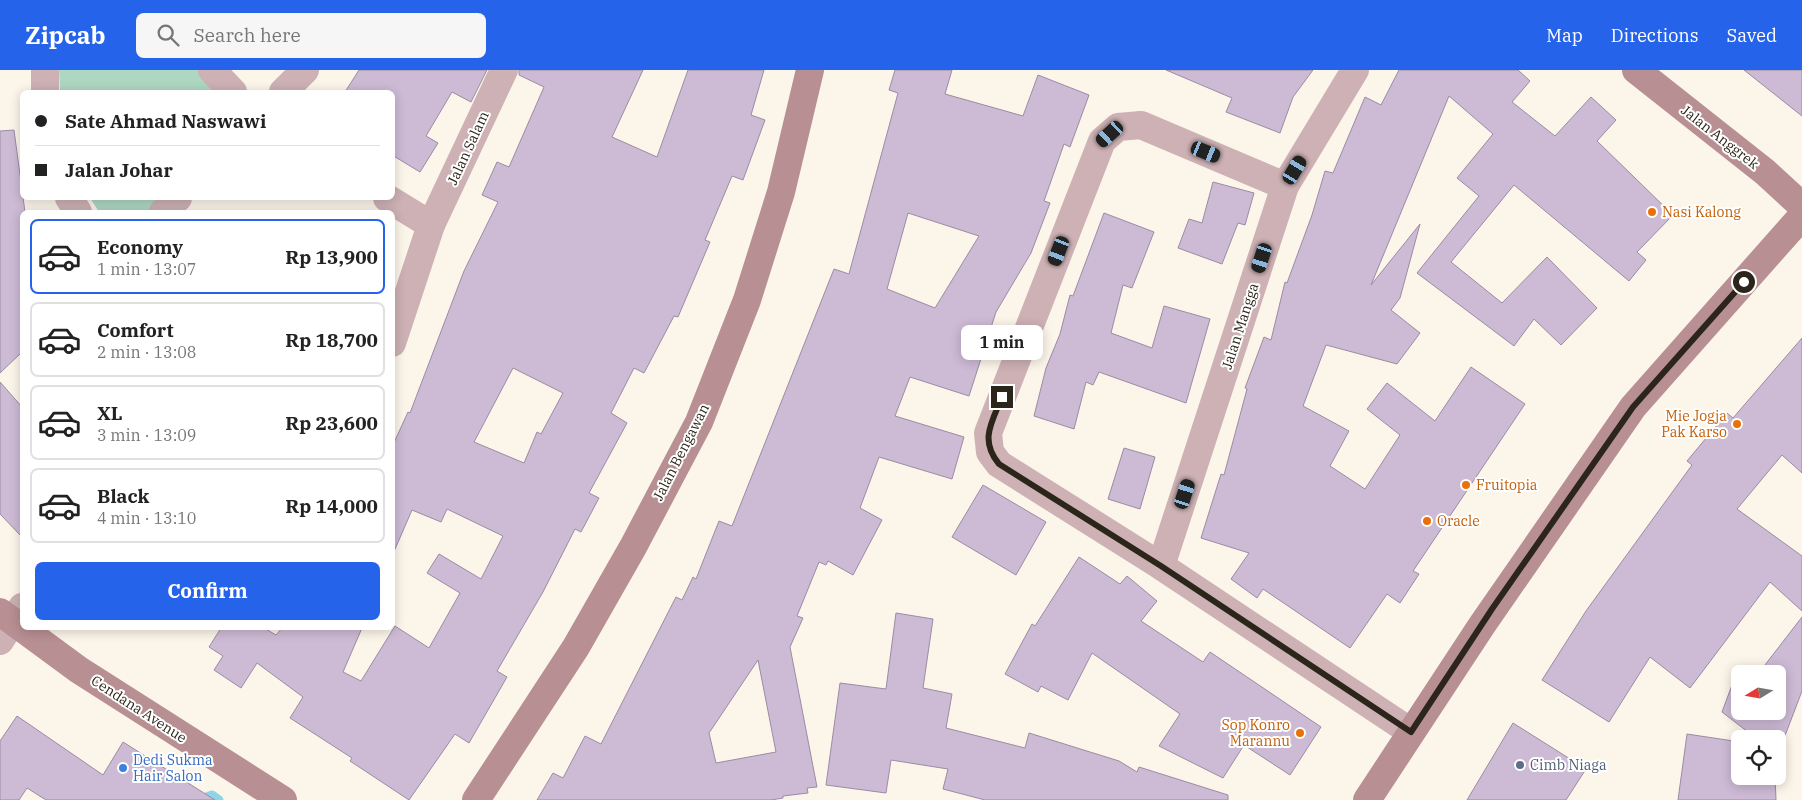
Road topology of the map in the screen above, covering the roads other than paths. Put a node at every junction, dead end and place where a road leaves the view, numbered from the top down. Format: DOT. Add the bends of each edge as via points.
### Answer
graph roads {
  1 [pos="45,70"];
  2 [pos="212,70"];
  3 [pos="306,70"];
  4 [pos="504,70"];
  5 [pos="810,70"];
  6 [pos="1355,70"];
  7 [pos="1636,70"];
  8 [pos="45,90"];
  9 [pos="231,90"];
  10 [pos="285,90"];
  11 [pos="1285,186"];
  12 [pos="176,200"];
  13 [pos="390,200"];
  14 [pos="1802,206"];
  15 [pos="165,210"];
  16 [pos="1802,216"];
  17 [pos="431,225"];
  18 [pos="395,334"];
  19 [pos="1161,566"];
  20 [pos="9,620"];
  21 [pos="20,628"];
  22 [pos="23,630"];
  23 [pos="1411,732"];
  24 [pos="283,800"];
  25 [pos="476,800"];
  26 [pos="1367,800"];
  1 -- 8 [label="street"];
  2 -- 9 [label="street"];
  3 -- 10 [label="street"];
  4 -- 17 [label="street, Jalan Salam"];
  5 -- 25 [label="street, Jalan Bengawan" via="781,192 748,300 699,422 633,548 576,647"];
  6 -- 11 [label="street, Jalan Mangga"];
  7 -- 14 [label="street, Jalan Anggrek" via="1765,172"];
  11 -- 19 [label="street, Jalan Mangga"];
  11 -- 19 [label="street" via="1141,125 1118,127 1102,141 988,433 990,452 999,464"];
  12 -- 15 [label="street"];
  13 -- 17 [label="street"];
  16 -- 23 [label="street" via="1633,407"];
  17 -- 18 [label="street, Jalan Salam"];
  19 -- 23 [label="street"];
  20 -- 21 [label="street, Cendana Avenue"];
  22 -- 24 [label="street, Cendana Avenue" via="107,689"];
  23 -- 26 [label="street"];
}
